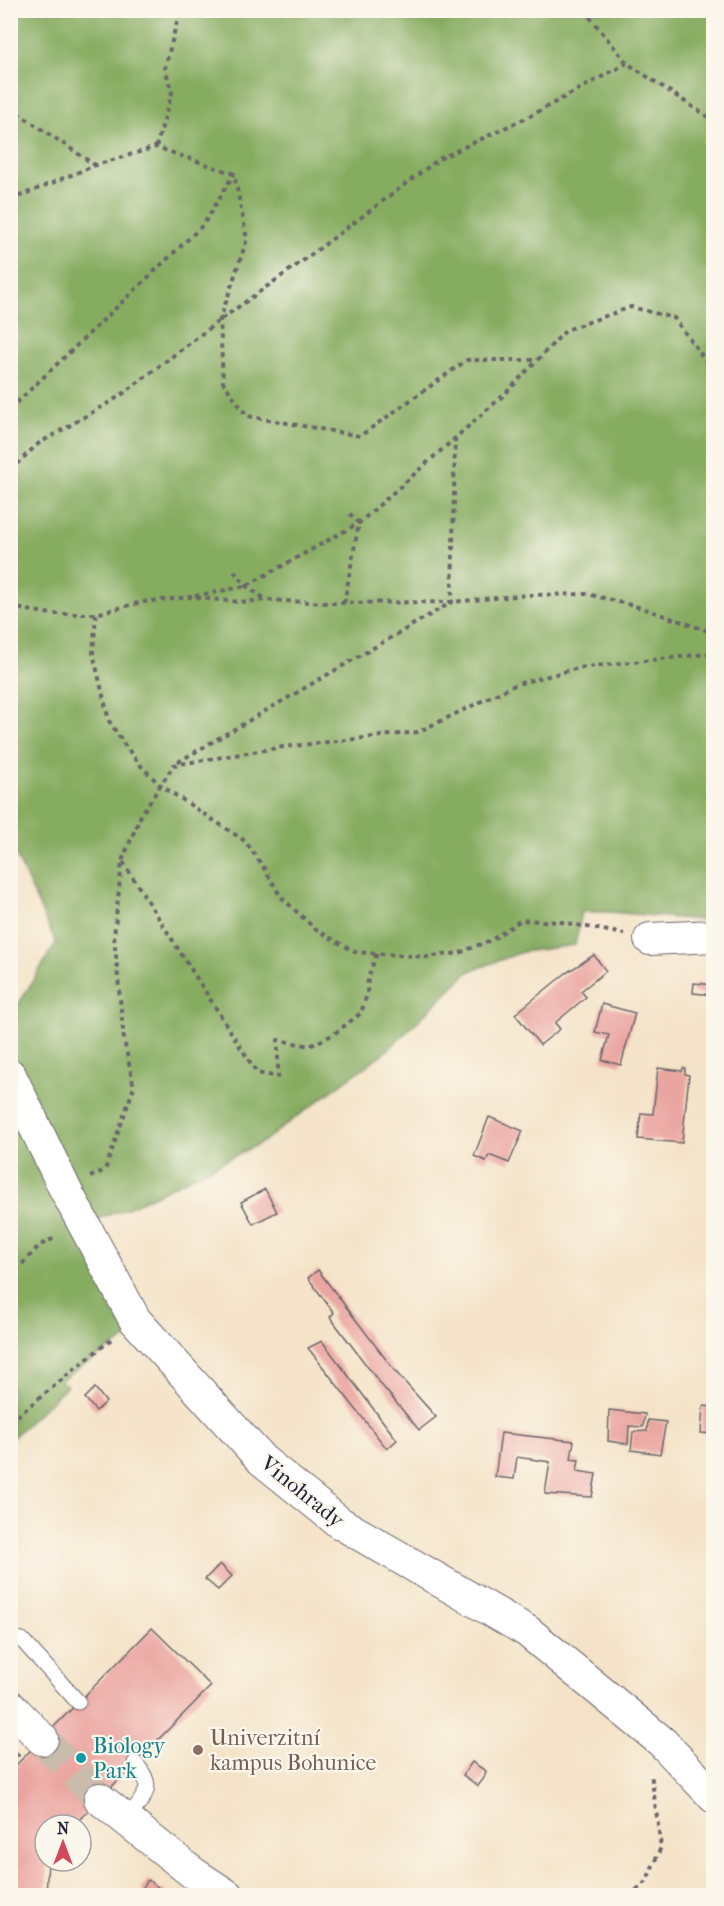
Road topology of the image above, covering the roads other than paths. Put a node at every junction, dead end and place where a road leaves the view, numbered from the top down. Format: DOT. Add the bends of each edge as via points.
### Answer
graph roads {
  1 [pos="714,936"];
  2 [pos="650,939"];
  3 [pos="10,1075"];
  4 [pos="10,1638"];
  5 [pos="78,1702"];
  6 [pos="135,1763"];
  7 [pos="714,1797"];
  8 [pos="100,1799"];
  9 [pos="127,1820"];
  10 [pos="228,1896"];
  1 -- 2 [label="street"];
  3 -- 7 [label="street, Vinohrady" via="135,1320 262,1460 340,1523 527,1631 662,1742"];
  4 -- 5 [label="lane" via="22,1640"];
  6 -- 9 [label="lane" via="148,1783"];
  8 -- 9 [label="street"];
  9 -- 10 [label="street"];
}
